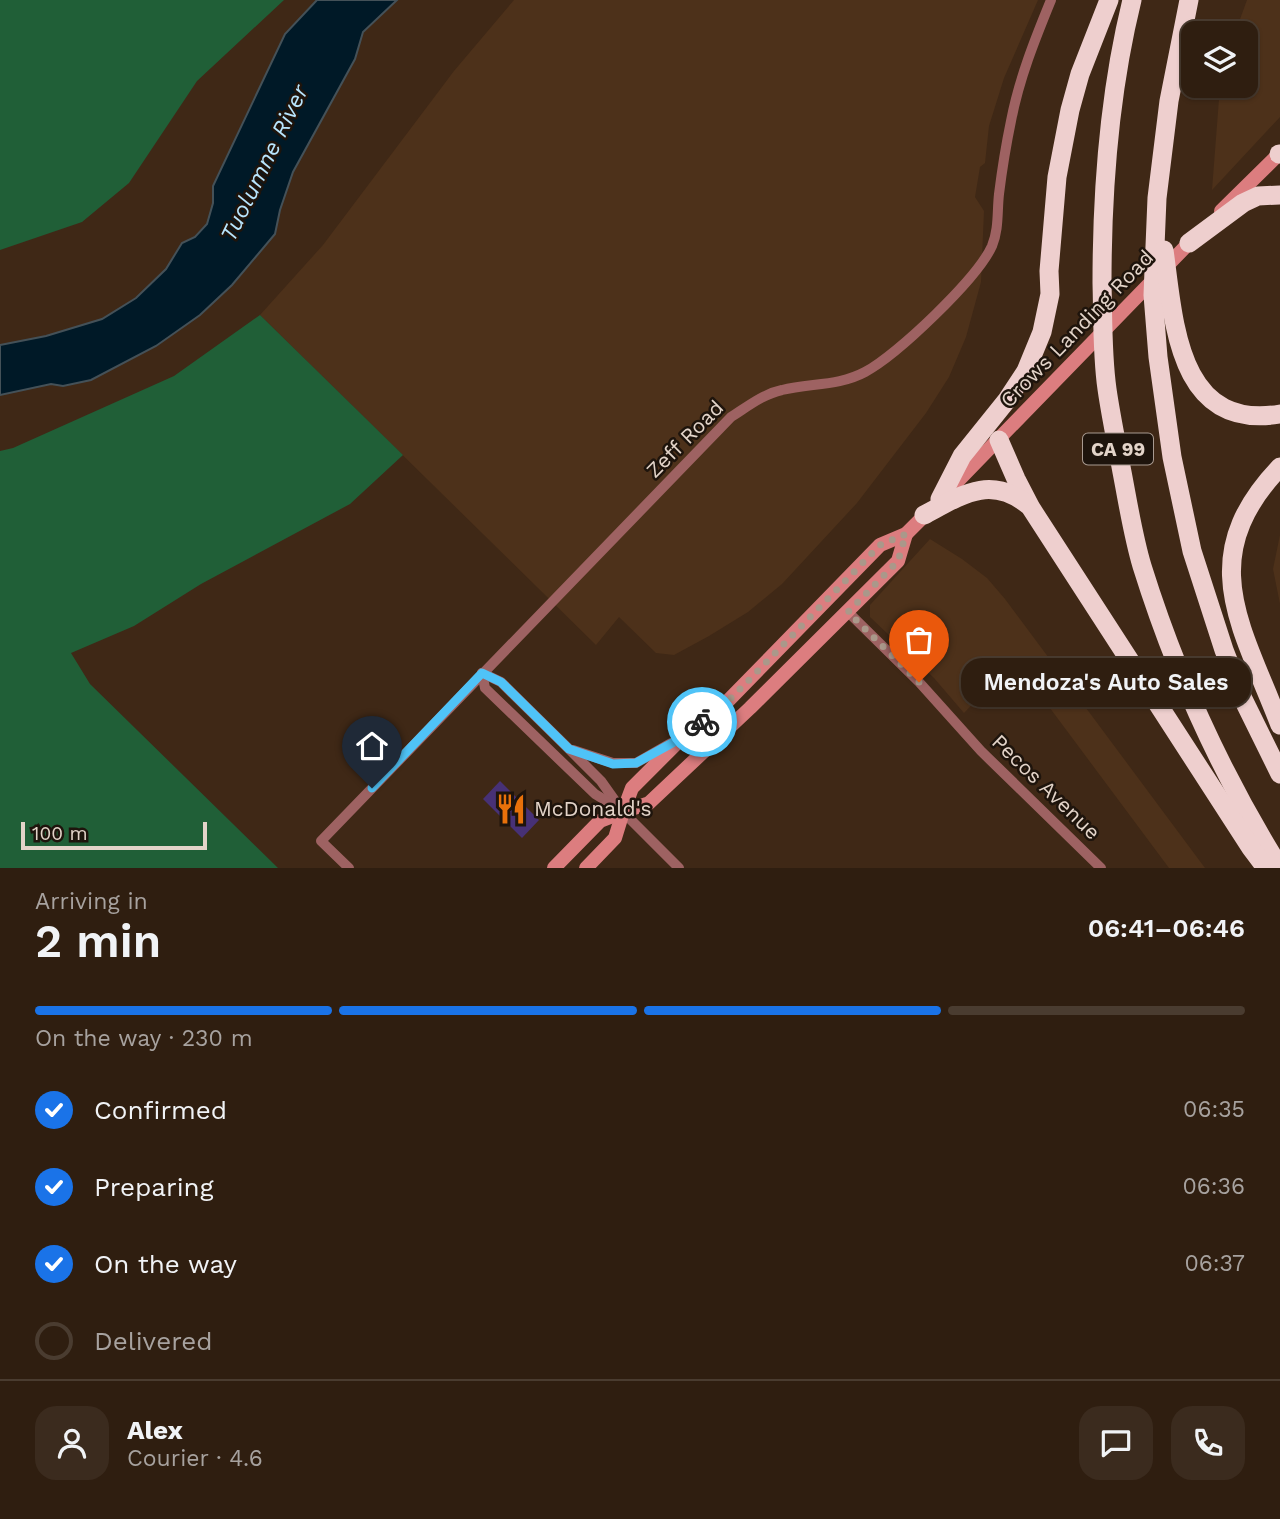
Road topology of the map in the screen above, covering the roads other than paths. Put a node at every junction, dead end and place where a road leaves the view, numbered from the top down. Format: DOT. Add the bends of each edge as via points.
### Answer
graph roads {
  1 [pos="1051,0"];
  2 [pos="1109,0"];
  3 [pos="1132,0"];
  4 [pos="1189,0"];
  5 [pos="1280,154"];
  6 [pos="1280,195"];
  7 [pos="1157,198"];
  8 [pos="1224,213"];
  9 [pos="1189,243"];
  10 [pos="1280,414"];
  11 [pos="999,440"];
  12 [pos="1280,467"];
  13 [pos="940,499"];
  14 [pos="1031,508"];
  15 [pos="924,515"];
  16 [pos="906,534"];
  17 [pos="848,612"];
  18 [pos="482,673"];
  19 [pos="1280,725"];
  20 [pos="683,737"];
  21 [pos="569,749"];
  22 [pos="1280,774"];
  23 [pos="623,812"];
  24 [pos="349,868"];
  25 [pos="554,868"];
  26 [pos="586,868"];
  27 [pos="679,868"];
  28 [pos="1101,868"];
  29 [pos="1266,868"];
  30 [pos="1280,868"];
  1 -- 18 [label="street, Zeff Road" via="1017,92 997,232 980,266 905,342 864,373 782,390 731,417"];
  2 -- 13 [label="highway" via="1070,110 1057,177 1050,294 1042,332 1026,371 962,456"];
  3 -- 30 [label="highway, CA 99" via="1111,105 1106,161 1102,264 1107,388 1141,563 1168,642 1221,765"];
  4 -- 7 [label="highway, CA 99" via="1169,101"];
  5 -- 8 [label="main road"];
  6 -- 8 [label="highway" via="1258,196"];
  7 -- 10 [label="highway" via="1175,329 1193,379 1213,400 1235,412"];
  7 -- 22 [label="highway, CA 99" via="1155,320 1182,508 1224,649"];
  8 -- 9 [label="highway"];
  9 -- 11 [label="main road, Crows Landing Road"];
  11 -- 13 [label="main road, Crows Landing Road"];
  11 -- 14 [label="highway"];
  12 -- 19 [label="highway" via="1245,512 1232,552 1230,578 1234,602"];
  13 -- 15 [label="main road, Crows Landing Road"];
  14 -- 15 [label="highway" via="1007,492 978,490"];
  14 -- 29 [label="highway"];
  15 -- 16 [label="main road, Crows Landing Road"];
  16 -- 17 [label="main road, Crows Landing Road" via="898,561"];
  16 -- 20 [label="main road, Crows Landing Road" via="880,545 721,708"];
  17 -- 23 [label="main road, Crows Landing Road" via="649,803"];
  17 -- 28 [label="street, Pecos Avenue"];
  18 -- 21 [label="street" via="501,682"];
  18 -- 23 [label="street" via="485,688 595,794"];
  18 -- 24 [label="street, Zeff Road" via="321,841"];
  20 -- 21 [label="street" via="636,763 613,764"];
  20 -- 23 [label="main road, Crows Landing Road" via="632,788"];
  21 -- 23 [label="street"];
  23 -- 25 [label="main road, Crows Landing Road" via="600,821"];
  23 -- 26 [label="main road, Crows Landing Road" via="615,838"];
  23 -- 27 [label="street"];
}
